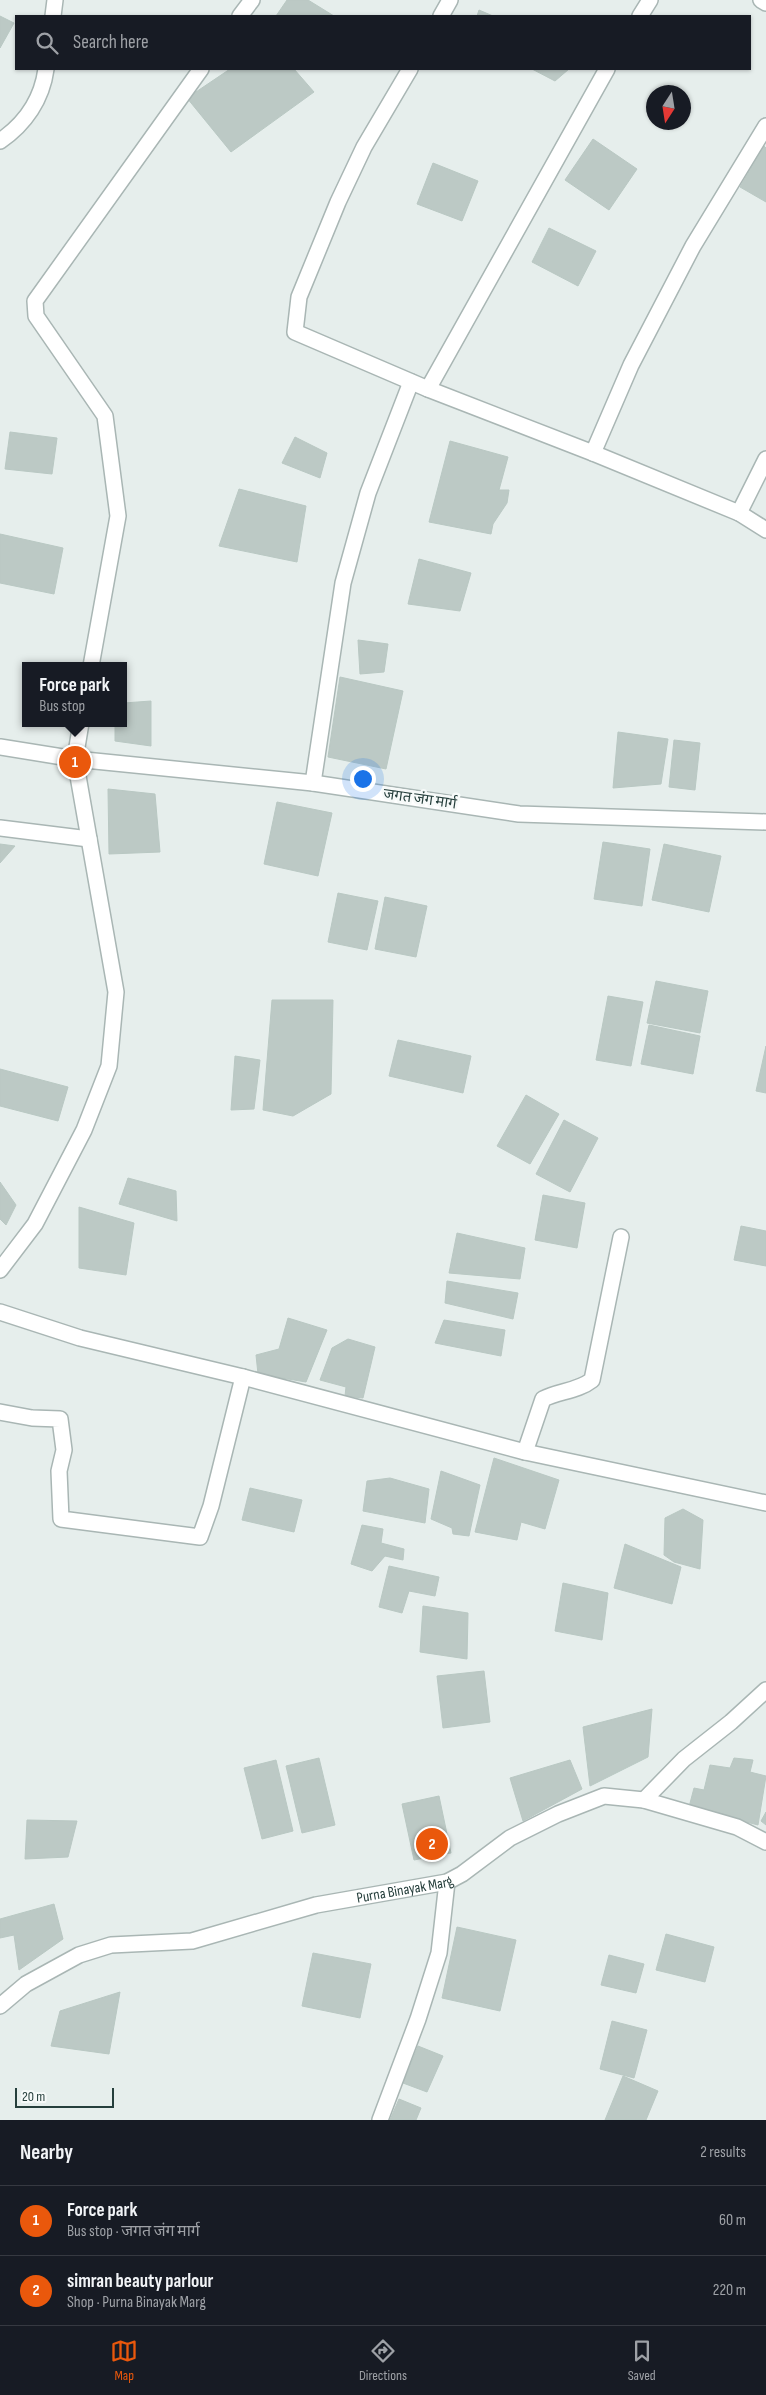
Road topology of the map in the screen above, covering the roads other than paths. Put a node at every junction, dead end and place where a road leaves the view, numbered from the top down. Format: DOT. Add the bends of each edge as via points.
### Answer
graph roads {
  1 [pos="55,0"];
  2 [pos="252,0"];
  3 [pos="450,0"];
  4 [pos="650,0"];
  5 [pos="761,0"];
  6 [pos="766,3"];
  7 [pos="53,15"];
  8 [pos="241,15"];
  9 [pos="442,15"];
  10 [pos="641,15"];
  11 [pos="46,70"];
  12 [pos="200,70"];
  13 [pos="409,70"];
  14 [pos="606,70"];
  15 [pos="766,126"];
  16 [pos="0,141"];
  17 [pos="411,382"];
  18 [pos="428,389"];
  19 [pos="593,452"];
  20 [pos="766,459"];
  21 [pos="739,512"];
  22 [pos="766,530"];
  23 [pos="92,662"];
  24 [pos="80,727"];
  25 [pos="0,747"];
  26 [pos="75,759"];
  27 [pos="313,784"];
  28 [pos="766,822"];
  29 [pos="0,828"];
  30 [pos="89,839"];
  31 [pos="620,1237"];
  32 [pos="0,1270"];
  33 [pos="0,1312"];
  34 [pos="243,1378"];
  35 [pos="0,1412"];
  36 [pos="524,1452"];
  37 [pos="766,1503"];
  38 [pos="766,1690"];
  39 [pos="644,1800"];
  40 [pos="766,1842"];
  41 [pos="447,1882"];
  42 [pos="0,2006"];
  43 [pos="380,2120"];
  1 -- 7 [label="street"];
  2 -- 8 [label="street"];
  3 -- 9 [label="street"];
  4 -- 10 [label="street"];
  5 -- 6 [label="street"];
  11 -- 16 [label="street" via="34,106 21,125"];
  12 -- 23 [label="street" via="35,301 36,316 105,416 118,516"];
  13 -- 17 [label="street" via="364,147 338,202 299,297 295,332"];
  14 -- 18 [label="street"];
  15 -- 19 [label="street" via="694,246 631,365"];
  17 -- 18 [label="street"];
  17 -- 27 [label="street" via="368,493 343,583"];
  18 -- 19 [label="street"];
  19 -- 21 [label="street"];
  20 -- 21 [label="street"];
  21 -- 22 [label="street"];
  24 -- 26 [label="street"];
  25 -- 26 [label="street, जगत जंग मार्ग"];
  26 -- 27 [label="street, जगत जंग मार्ग"];
  26 -- 30 [label="street"];
  27 -- 28 [label="street, जगत जंग मार्ग" via="518,814"];
  29 -- 30 [label="street"];
  30 -- 32 [label="street" via="116,992 109,1066 84,1130 36,1224"];
  31 -- 36 [label="street" via="592,1380 583,1387 560,1391 543,1399"];
  33 -- 34 [label="street" via="80,1338"];
  34 -- 35 [label="street" via="211,1506 200,1537 61,1519 59,1471 64,1450 60,1419"];
  34 -- 36 [label="street"];
  36 -- 37 [label="street"];
  38 -- 39 [label="street" via="732,1722 684,1759"];
  39 -- 40 [label="street, Purna Binayak Marg" via="737,1827"];
  39 -- 41 [label="street, Purna Binayak Marg" via="604,1796 558,1814 510,1838"];
  41 -- 42 [label="street, Purna Binayak Marg" via="316,1905 192,1942 110,1945 79,1954 34,1979"];
  41 -- 43 [label="street" via="439,1953"];
}
